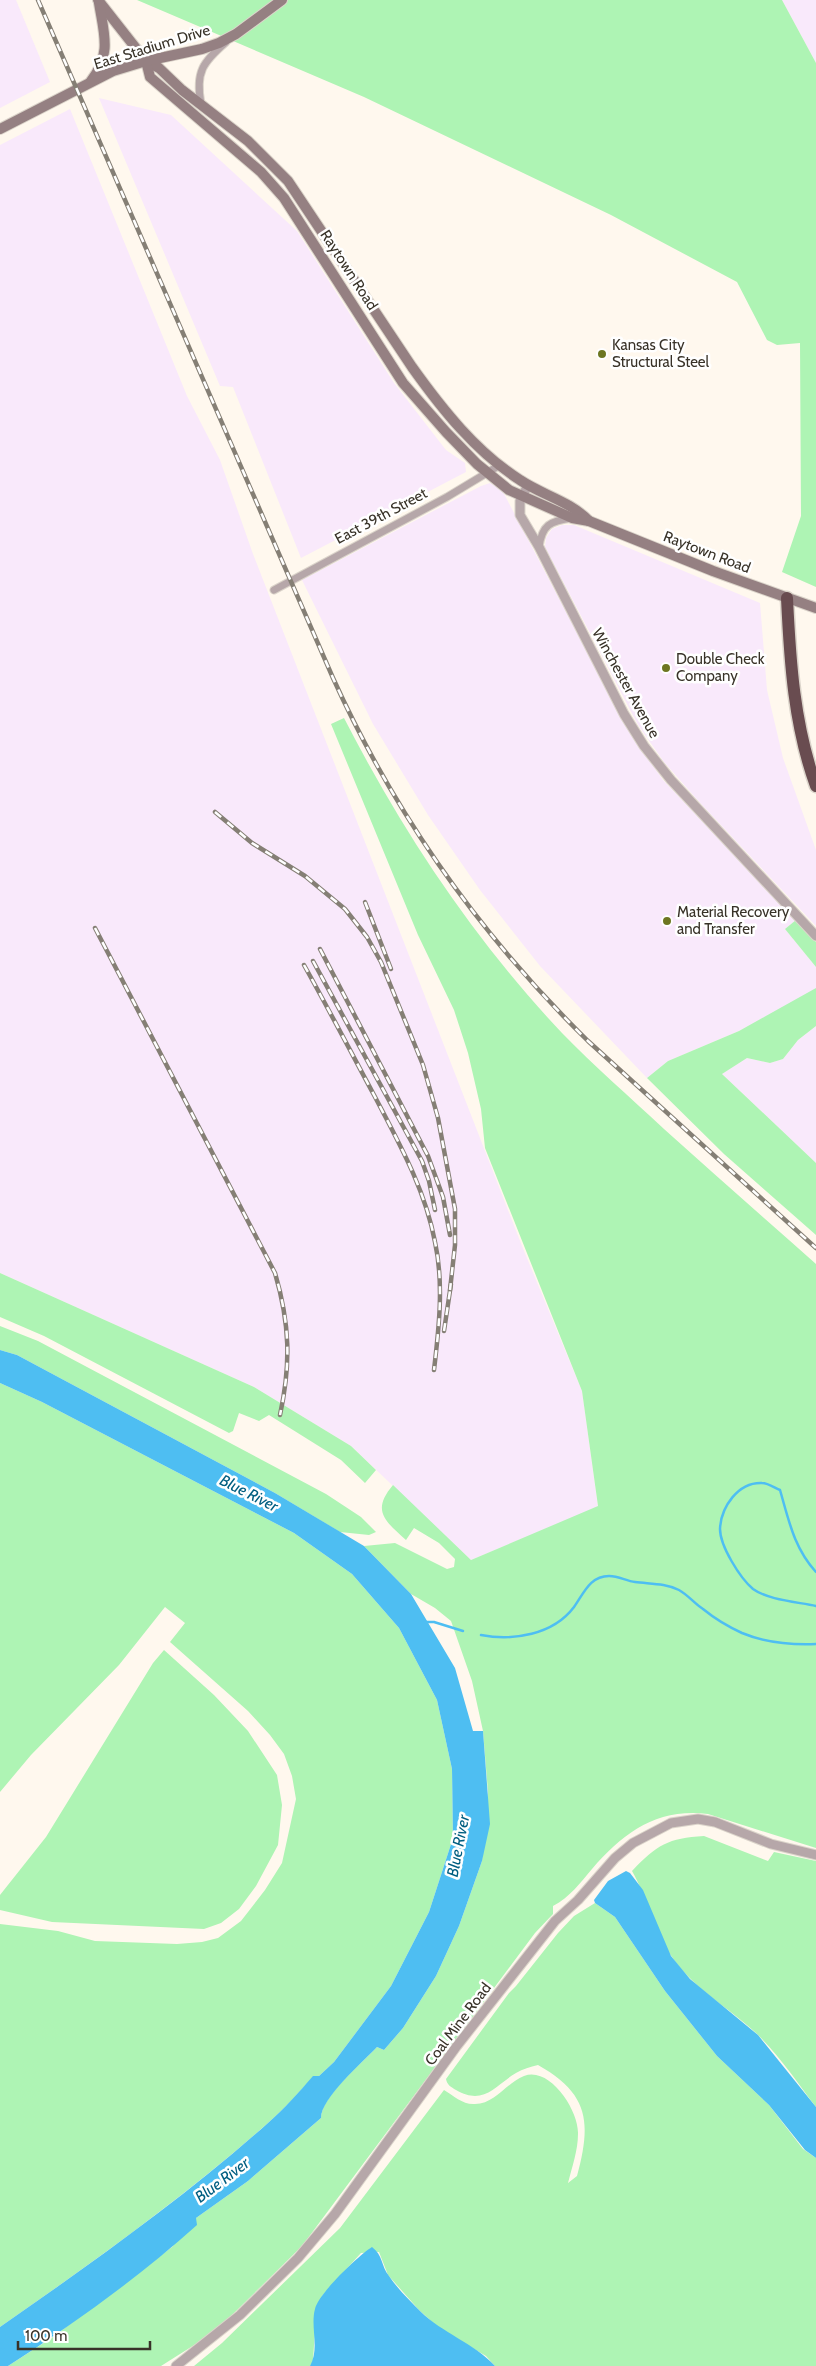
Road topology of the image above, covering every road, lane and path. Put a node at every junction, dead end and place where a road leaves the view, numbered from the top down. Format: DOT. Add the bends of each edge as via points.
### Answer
graph roads {
  1 [pos="282,0"];
  2 [pos="99,1"];
  3 [pos="236,34"];
  4 [pos="146,61"];
  5 [pos="90,82"];
  6 [pos="201,104"];
  7 [pos="0,130"];
  8 [pos="296,190"];
  9 [pos="284,198"];
  10 [pos="383,324"];
  11 [pos="370,331"];
  12 [pos="500,465"];
  13 [pos="487,473"];
  14 [pos="528,485"];
  15 [pos="522,496"];
  16 [pos="572,518"];
  17 [pos="588,521"];
  18 [pos="539,547"];
  19 [pos="274,590"];
  20 [pos="787,598"];
  21 [pos="816,608"];
  22 [pos="816,786"];
  23 [pos="816,936"];
  24 [pos="816,1855"];
  25 [pos="176,2366"];
  1 -- 3 [label="main road, East Stadium Drive"];
  2 -- 4 [label="main road"];
  2 -- 5 [label="main road" via="106,46 102,65"];
  3 -- 4 [label="main road, East Stadium Drive" via="202,50"];
  3 -- 6 [label="street" via="203,66 198,84"];
  4 -- 5 [label="main road, East Stadium Drive"];
  4 -- 6 [label="main road, Raytown Road"];
  4 -- 9 [label="main road, Raytown Road" via="150,77 249,161"];
  5 -- 7 [label="main road, East Stadium Drive"];
  6 -- 8 [label="main road, Raytown Road" via="265,156"];
  8 -- 9 [label="main road"];
  8 -- 10 [label="main road, Raytown Road"];
  9 -- 11 [label="main road, Raytown Road"];
  10 -- 11 [label="main road"];
  10 -- 12 [label="main road, Raytown Road" via="433,396 466,434"];
  11 -- 13 [label="main road, Raytown Road" via="426,412"];
  12 -- 13 [label="street, East 39th Street"];
  12 -- 14 [label="main road, Raytown Road"];
  13 -- 15 [label="main road, Raytown Road"];
  13 -- 19 [label="street, East 39th Street"];
  14 -- 15 [label="street"];
  14 -- 17 [label="main road, Raytown Road" via="579,511"];
  15 -- 16 [label="main road, Raytown Road"];
  15 -- 18 [label="street, Winchester Avenue" via="520,515"];
  16 -- 17 [label="main road, Raytown Road"];
  16 -- 18 [label="street" via="556,520 547,526 541,534"];
  17 -- 20 [label="main road, Raytown Road"];
  18 -- 23 [label="street, Winchester Avenue" via="624,714 644,746 671,780"];
  20 -- 21 [label="main road, Raytown Road"];
  20 -- 22 [label="highway" via="793,693"];
  24 -- 25 [label="street, Coal Mine Road" via="771,1844 715,1822 698,1819 671,1823 633,1843 555,1921 456,2047 335,2214 298,2258 240,2315"];
}
